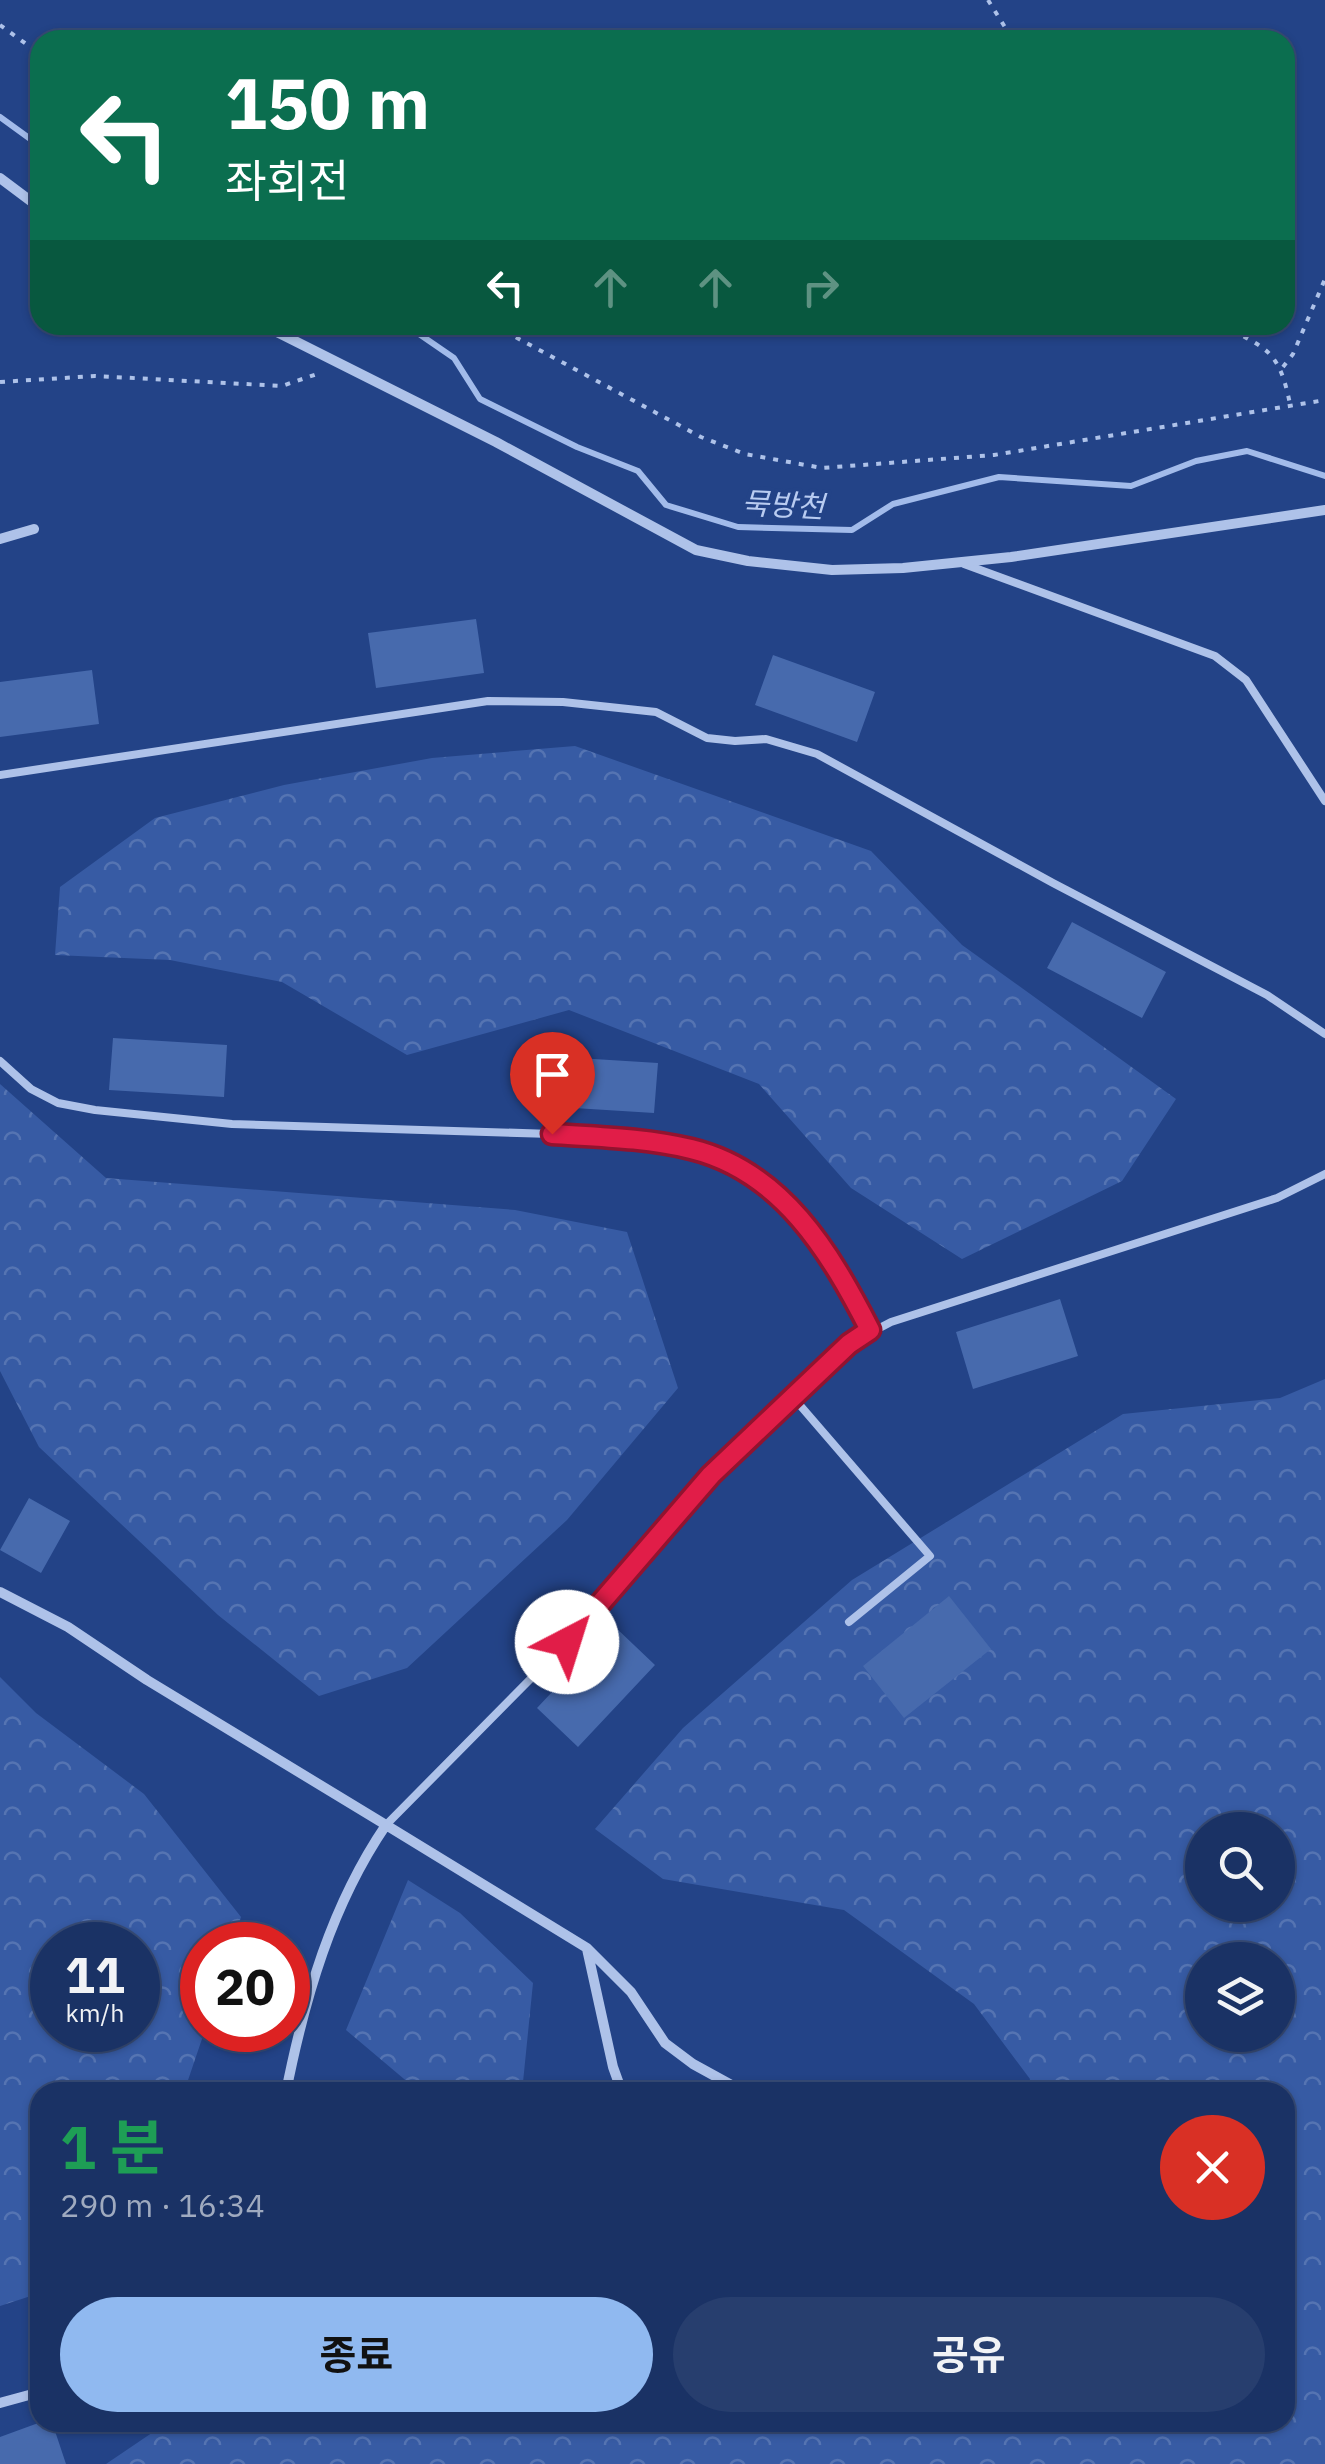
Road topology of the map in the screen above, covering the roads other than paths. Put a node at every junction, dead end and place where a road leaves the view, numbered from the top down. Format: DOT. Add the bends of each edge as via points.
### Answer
graph roads {
  1 [pos="0,178"];
  2 [pos="30,200"];
  3 [pos="283,335"];
  4 [pos="1325,510"];
  5 [pos="34,529"];
  6 [pos="0,539"];
  7 [pos="960,562"];
  8 [pos="0,776"];
  9 [pos="1325,801"];
  10 [pos="1325,1034"];
  11 [pos="0,1061"];
  12 [pos="1325,1174"];
  13 [pos="870,1330"];
  14 [pos="792,1396"];
  15 [pos="0,1592"];
  16 [pos="849,1622"];
  17 [pos="386,1824"];
  18 [pos="587,1948"];
  19 [pos="288,2082"];
  20 [pos="619,2082"];
  21 [pos="726,2082"];
  22 [pos="30,2395"];
  23 [pos="0,2404"];
  1 -- 2 [label="street"];
  3 -- 7 [label="street" via="696,550 832,570"];
  4 -- 7 [label="street"];
  5 -- 6 [label="street"];
  7 -- 9 [label="lane" via="1215,656 1246,680"];
  8 -- 10 [label="lane" via="488,701 656,712 708,738 766,739 817,754 1267,996"];
  11 -- 13 [label="lane" via="58,1103 95,1110 232,1124 552,1134 654,1142 715,1156 771,1187 834,1260"];
  12 -- 13 [label="lane" via="1277,1198"];
  13 -- 14 [label="lane"];
  14 -- 16 [label="lane" via="930,1556"];
  14 -- 17 [label="lane" via="700,1487 567,1642"];
  15 -- 17 [label="street" via="68,1626"];
  17 -- 18 [label="street"];
  17 -- 19 [label="street" via="340,1907 312,1977"];
  18 -- 20 [label="street"];
  18 -- 21 [label="street" via="632,1992 665,2043"];
  22 -- 23 [label="street"];
}
